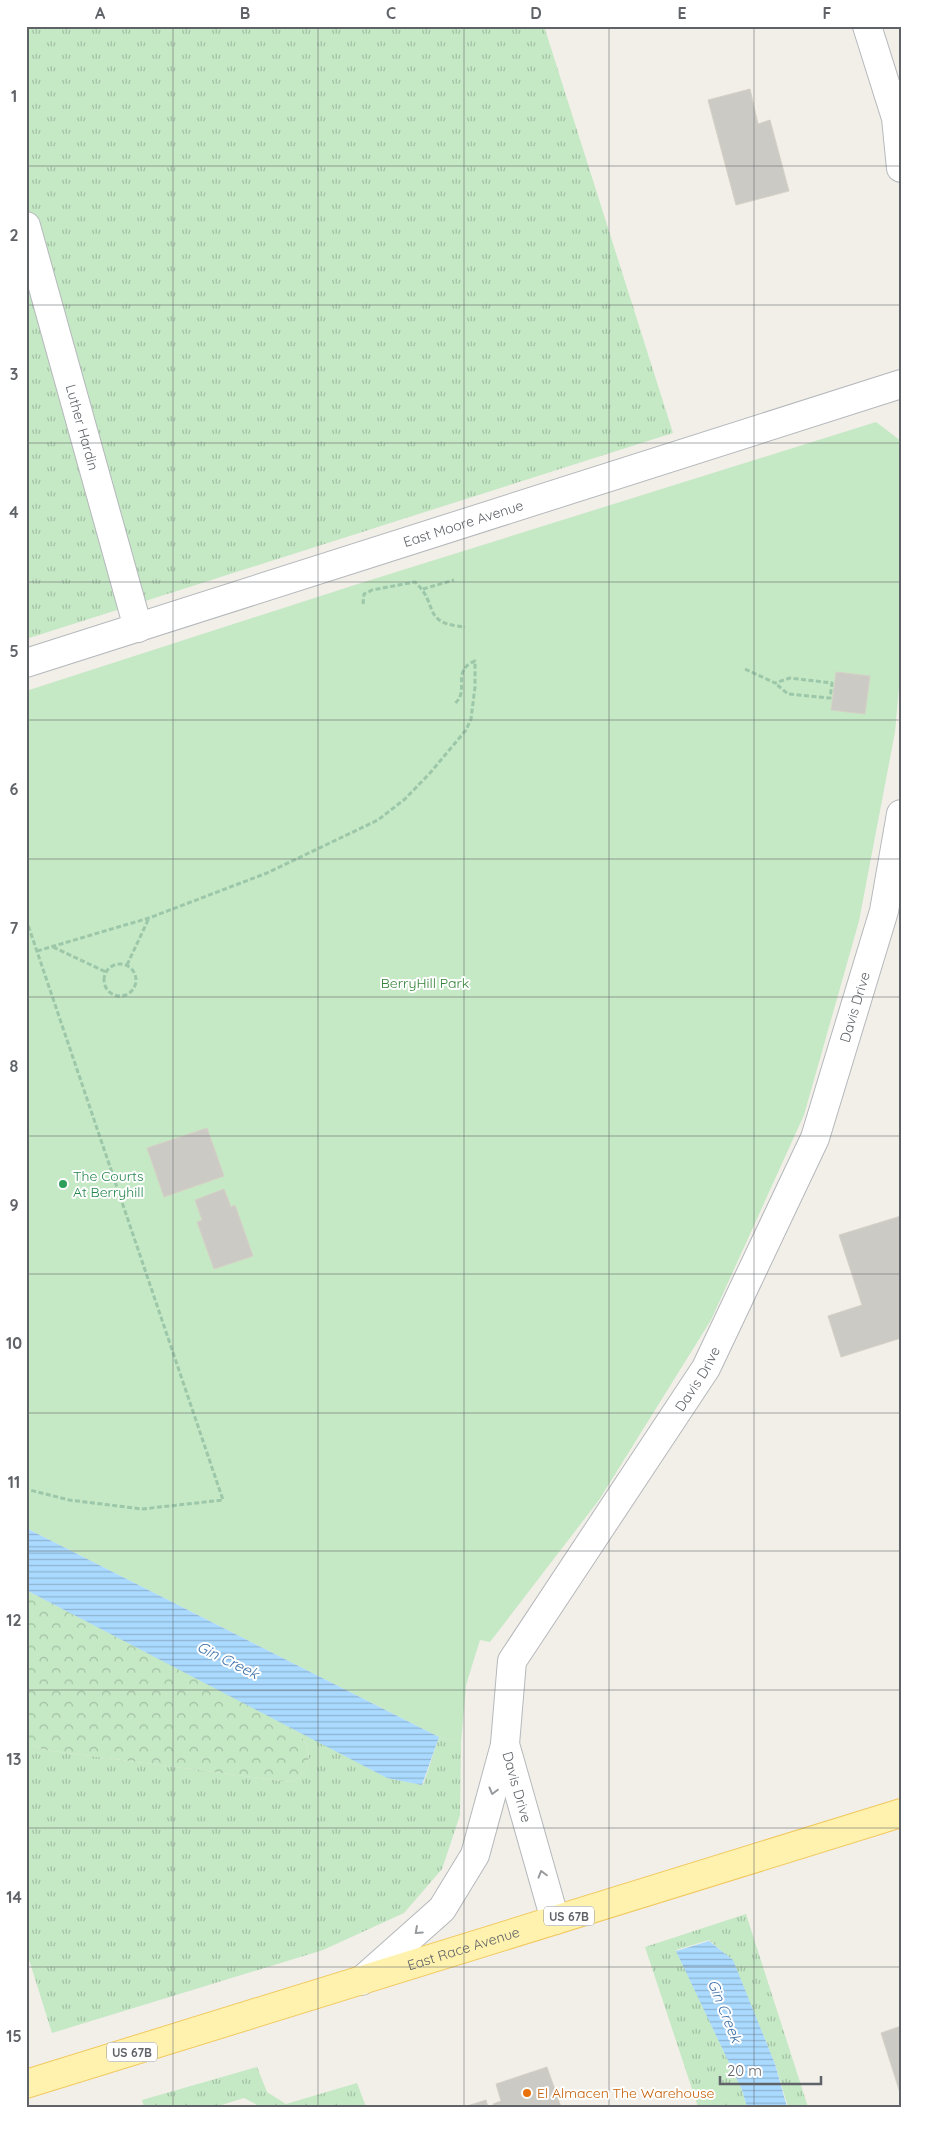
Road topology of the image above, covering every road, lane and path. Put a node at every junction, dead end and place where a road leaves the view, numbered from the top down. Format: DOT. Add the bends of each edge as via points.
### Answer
graph roads {
  1 [pos="867,26"];
  2 [pos="901,168"];
  3 [pos="26,226"];
  4 [pos="901,384"];
  5 [pos="454,580"];
  6 [pos="423,589"];
  7 [pos="363,604"];
  8 [pos="465,627"];
  9 [pos="138,628"];
  10 [pos="26,663"];
  11 [pos="745,669"];
  12 [pos="774,683"];
  13 [pos="454,704"];
  14 [pos="901,814"];
  15 [pos="149,918"];
  16 [pos="26,919"];
  17 [pos="53,947"];
  18 [pos="37,951"];
  19 [pos="127,965"];
  20 [pos="106,972"];
  21 [pos="26,1489"];
  22 [pos="505,1744"];
  23 [pos="901,1813"];
  24 [pos="555,1920"];
  25 [pos="361,1981"];
  26 [pos="26,2084"];
  1 -- 2 [label="street" via="896,118"];
  3 -- 9 [label="street, Luther Hardin"];
  4 -- 9 [label="street, East Moore Avenue"];
  5 -- 6 [label="path"];
  6 -- 7 [label="path" via="415,582 372,590 364,594"];
  6 -- 8 [label="path" via="433,614 441,623"];
  9 -- 10 [label="street, East Moore Avenue"];
  11 -- 12 [label="path"];
  12 -- 12 [label="path" via="790,678 833,683 832,698 788,694"];
  13 -- 15 [label="path" via="461,696 463,669 475,661 475,688 466,730 405,799 378,820 267,873"];
  14 -- 22 [label="street, Davis Drive" via="884,911 815,1138 706,1368 512,1661"];
  15 -- 17 [label="path"];
  15 -- 19 [label="path"];
  16 -- 18 [label="path"];
  17 -- 18 [label="path"];
  17 -- 20 [label="path"];
  18 -- 21 [label="path" via="223,1500 142,1509 69,1500"];
  19 -- 20 [label="path" via="112,966"];
  19 -- 20 [label="path" via="137,979 129,994 121,996 106,989"];
  24 -- 22 [label="street, Davis Drive, one-way"];
  22 -- 25 [label="street, one-way" via="471,1863 442,1909"];
  23 -- 24 [label="main road, East Race Avenue / US 67B"];
  24 -- 25 [label="main road, East Race Avenue / US 67B"];
  25 -- 26 [label="main road, East Race Avenue / US 67B"];
}
